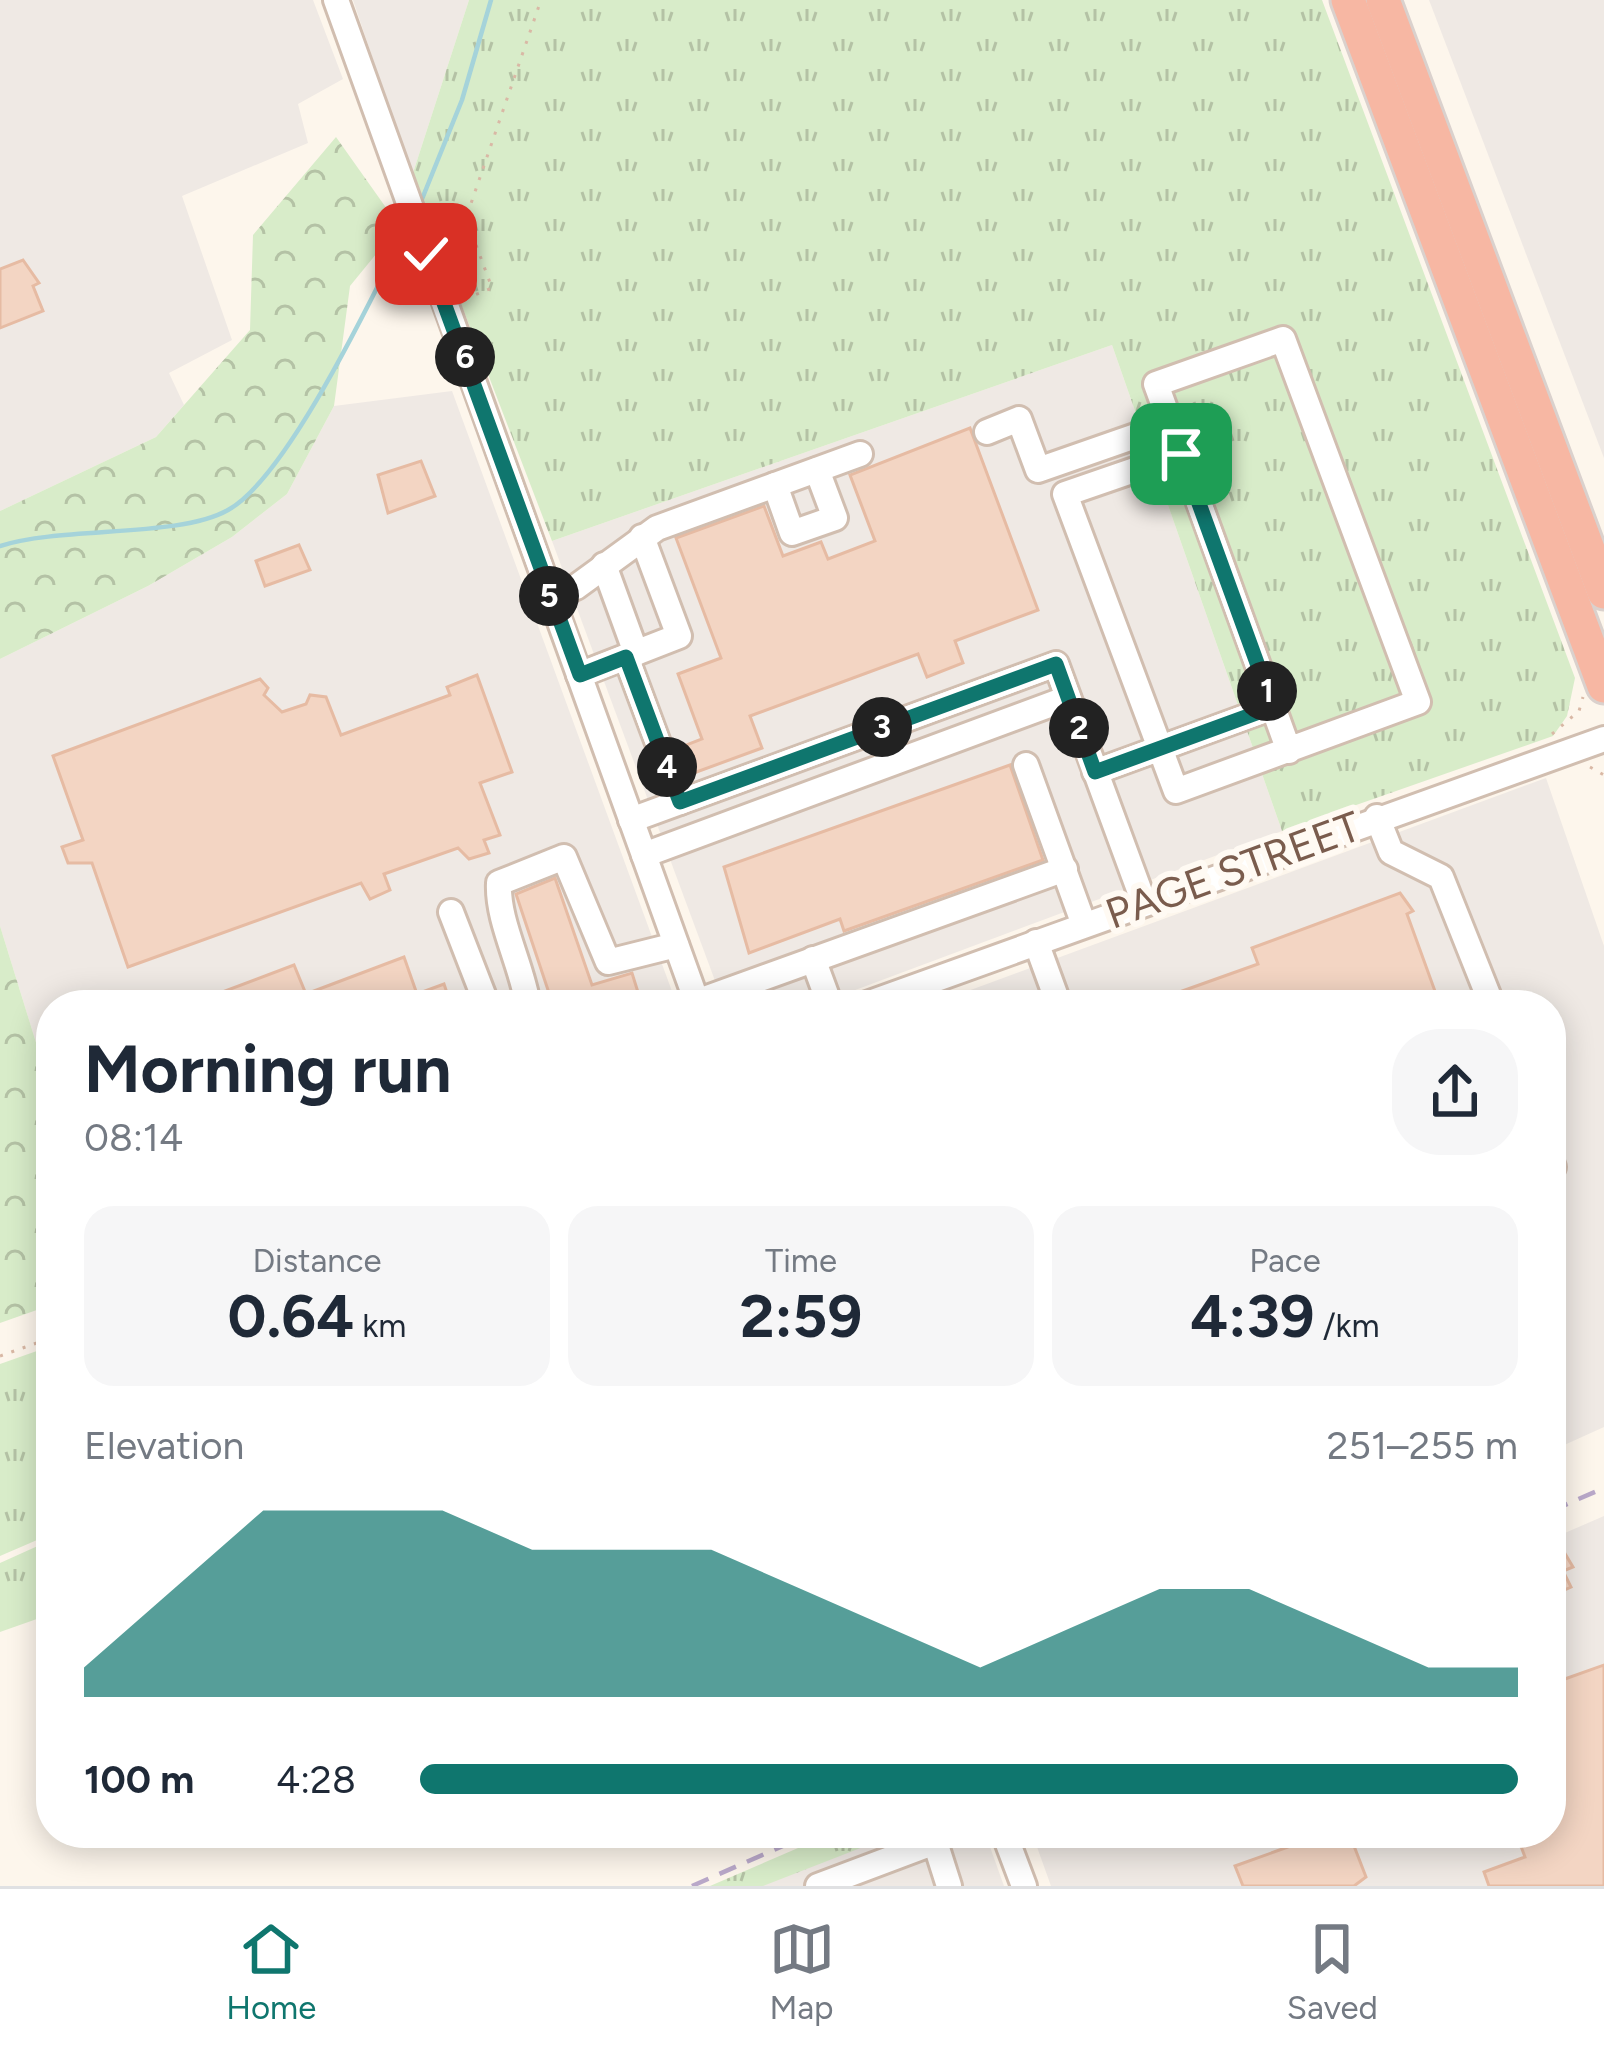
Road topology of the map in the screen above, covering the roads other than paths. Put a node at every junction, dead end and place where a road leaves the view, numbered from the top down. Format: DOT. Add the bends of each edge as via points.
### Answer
graph roads {
  1 [pos="337,0"];
  2 [pos="1348,0"];
  3 [pos="1383,0"];
  4 [pos="1170,424"];
  5 [pos="987,432"];
  6 [pos="860,454"];
  7 [pos="1181,454"];
  8 [pos="817,470"];
  9 [pos="775,485"];
  10 [pos="642,537"];
  11 [pos="604,566"];
  12 [pos="1604,592"];
  13 [pos="549,597"];
  14 [pos="630,655"];
  15 [pos="580,675"];
  16 [pos="1604,686"];
  17 [pos="1068,698"];
  18 [pos="1273,707"];
  19 [pos="1604,739"];
  20 [pos="1160,748"];
  21 [pos="1288,751"];
  22 [pos="1026,765"];
  23 [pos="1095,772"];
  24 [pos="680,802"];
  25 [pos="1376,817"];
  26 [pos="632,820"];
  27 [pos="644,855"];
  28 [pos="1064,869"];
  29 [pos="1144,903"];
  30 [pos="452,912"];
  31 [pos="1084,925"];
  32 [pos="1036,942"];
  33 [pos="676,945"];
  34 [pos="813,959"];
  35 [pos="481,990"];
  36 [pos="526,990"];
  37 [pos="692,990"];
  38 [pos="733,990"];
  39 [pos="824,990"];
  40 [pos="906,990"];
  41 [pos="1054,990"];
  42 [pos="1486,990"];
  43 [pos="918,1848"];
  44 [pos="936,1848"];
  45 [pos="1010,1848"];
  46 [pos="818,1886"];
  47 [pos="950,1886"];
  48 [pos="1024,1886"];
  1 -- 13 [label="street"];
  2 -- 16 [label="highway"];
  3 -- 12 [label="highway"];
  4 -- 5 [label="street" via="1038,470 1018,419"];
  4 -- 7 [label="street"];
  4 -- 21 [label="street" via="1156,384 1283,339 1418,702"];
  6 -- 8 [label="street"];
  7 -- 18 [label="street"];
  7 -- 20 [label="street" via="1065,494"];
  8 -- 9 [label="street"];
  8 -- 9 [label="street" via="835,518 792,533"];
  9 -- 10 [label="street"];
  10 -- 11 [label="street"];
  10 -- 14 [label="street" via="679,636"];
  11 -- 13 [label="street"];
  11 -- 14 [label="street"];
  13 -- 15 [label="street"];
  14 -- 15 [label="street"];
  14 -- 24 [label="street"];
  15 -- 26 [label="street"];
  17 -- 23 [label="street"];
  17 -- 24 [label="street" via="1056,664"];
  17 -- 27 [label="street"];
  18 -- 20 [label="street"];
  18 -- 21 [label="street"];
  19 -- 25 [label="street, PAGE STREET"];
  20 -- 21 [label="street" via="1176,791"];
  20 -- 23 [label="street"];
  22 -- 28 [label="street"];
  23 -- 29 [label="street"];
  24 -- 26 [label="street"];
  25 -- 29 [label="street, PAGE STREET"];
  25 -- 42 [label="street" via="1390,852 1441,877"];
  26 -- 27 [label="street"];
  27 -- 33 [label="street"];
  28 -- 31 [label="street"];
  28 -- 34 [label="street"];
  29 -- 31 [label="street, PAGE STREET"];
  30 -- 35 [label="street"];
  31 -- 32 [label="street, PAGE STREET"];
  32 -- 40 [label="street, PAGE STREET"];
  32 -- 41 [label="street"];
  33 -- 36 [label="street" via="608,962 564,857 499,883"];
  33 -- 37 [label="street"];
  34 -- 38 [label="street"];
  34 -- 39 [label="street"];
  43 -- 46 [label="street"];
  44 -- 47 [label="street"];
  45 -- 48 [label="street"];
}
